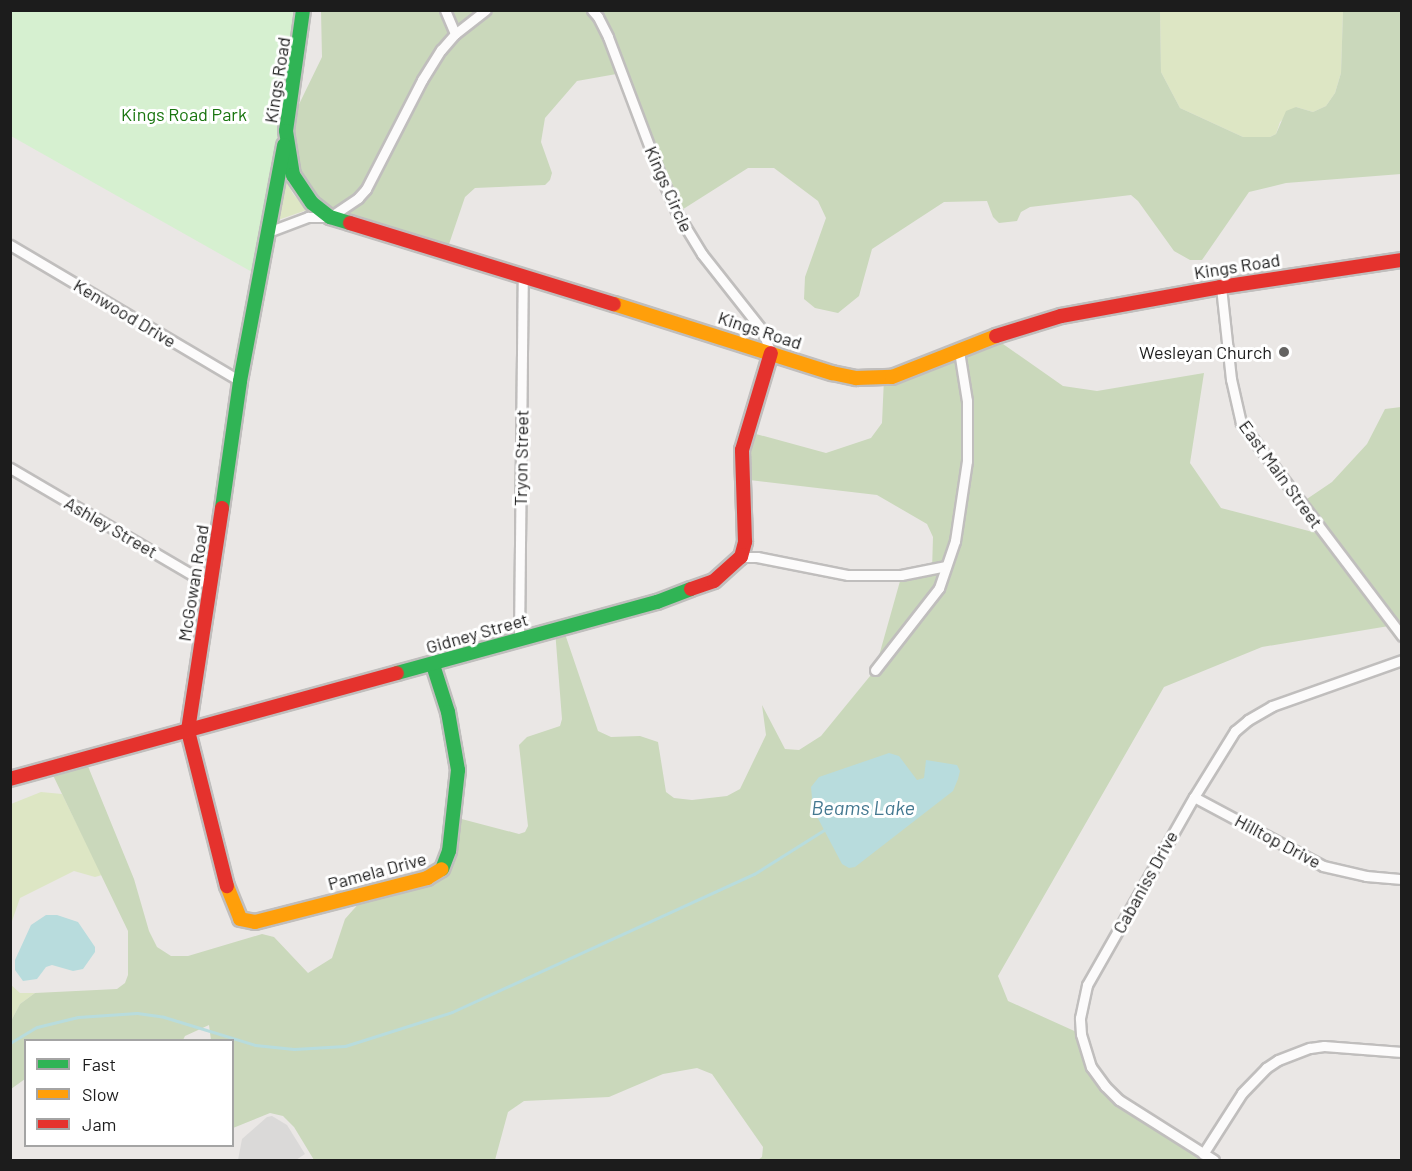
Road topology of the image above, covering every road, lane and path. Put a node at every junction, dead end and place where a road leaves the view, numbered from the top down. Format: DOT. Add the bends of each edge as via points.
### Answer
graph roads {
  1 [pos="303,10"];
  2 [pos="445,10"];
  3 [pos="486,10"];
  4 [pos="592,10"];
  5 [pos="455,34"];
  6 [pos="286,131"];
  7 [pos="330,217"];
  8 [pos="268,232"];
  9 [pos="10,245"];
  10 [pos="1401,260"];
  11 [pos="524,276"];
  12 [pos="1221,287"];
  13 [pos="959,351"];
  14 [pos="771,352"];
  15 [pos="240,381"];
  16 [pos="10,468"];
  17 [pos="741,557"];
  18 [pos="946,566"];
  19 [pos="211,586"];
  20 [pos="1401,636"];
  21 [pos="519,640"];
  22 [pos="1401,660"];
  23 [pos="433,664"];
  24 [pos="875,670"];
  25 [pos="188,731"];
  26 [pos="10,779"];
  27 [pos="1194,796"];
  28 [pos="1401,879"];
  29 [pos="255,922"];
  30 [pos="1401,1052"];
  31 [pos="1203,1154"];
  32 [pos="1214,1161"];
  1 -- 6 [label="street, Kings Road"];
  2 -- 5 [label="street"];
  3 -- 5 [label="street"];
  4 -- 14 [label="street, Kings Circle" via="608,37 677,213 702,254 762,330"];
  5 -- 7 [label="street" via="422,80 366,189"];
  6 -- 7 [label="street, Kings Road" via="293,175 306,196"];
  6 -- 8 [label="street, McGowan Road"];
  7 -- 8 [label="street" via="308,217"];
  7 -- 11 [label="street, Kings Road"];
  8 -- 15 [label="street, McGowan Road"];
  9 -- 15 [label="street, Kenwood Drive"];
  10 -- 12 [label="street, Kings Road"];
  11 -- 14 [label="street, Kings Road"];
  11 -- 21 [label="street, Tryon Street"];
  12 -- 13 [label="street, Kings Road" via="1061,316"];
  12 -- 20 [label="street, East Main Street" via="1231,379 1241,423"];
  13 -- 14 [label="street, Kings Road" via="912,370 875,379 832,373"];
  13 -- 18 [label="street" via="966,401 967,461 955,541"];
  14 -- 17 [label="street" via="742,450 745,525"];
  15 -- 19 [label="street, McGowan Road"];
  16 -- 19 [label="street, Ashley Street"];
  17 -- 18 [label="street" via="848,575 901,575"];
  17 -- 21 [label="street, Gidney Street" via="727,573 678,596"];
  18 -- 24 [label="street" via="939,588"];
  19 -- 25 [label="street, McGowan Road"];
  21 -- 23 [label="street, Gidney Street"];
  22 -- 27 [label="street, Cabaniss Drive" via="1258,713 1235,731"];
  23 -- 25 [label="street, Gidney Street"];
  23 -- 29 [label="street, Pamela Drive" via="448,712 458,770 451,840 442,870 427,878"];
  25 -- 26 [label="street, Gidney Street"];
  25 -- 29 [label="street, McGowan Road" via="230,899 238,917"];
  27 -- 28 [label="street, Hilltop Drive" via="1323,866 1352,874"];
  27 -- 31 [label="street, Cabaniss Drive" via="1087,985 1080,1018 1092,1067 1119,1100"];
  30 -- 31 [label="street" via="1324,1046 1278,1060 1248,1085"];
  31 -- 32 [label="street, Cabaniss Drive"];
}
